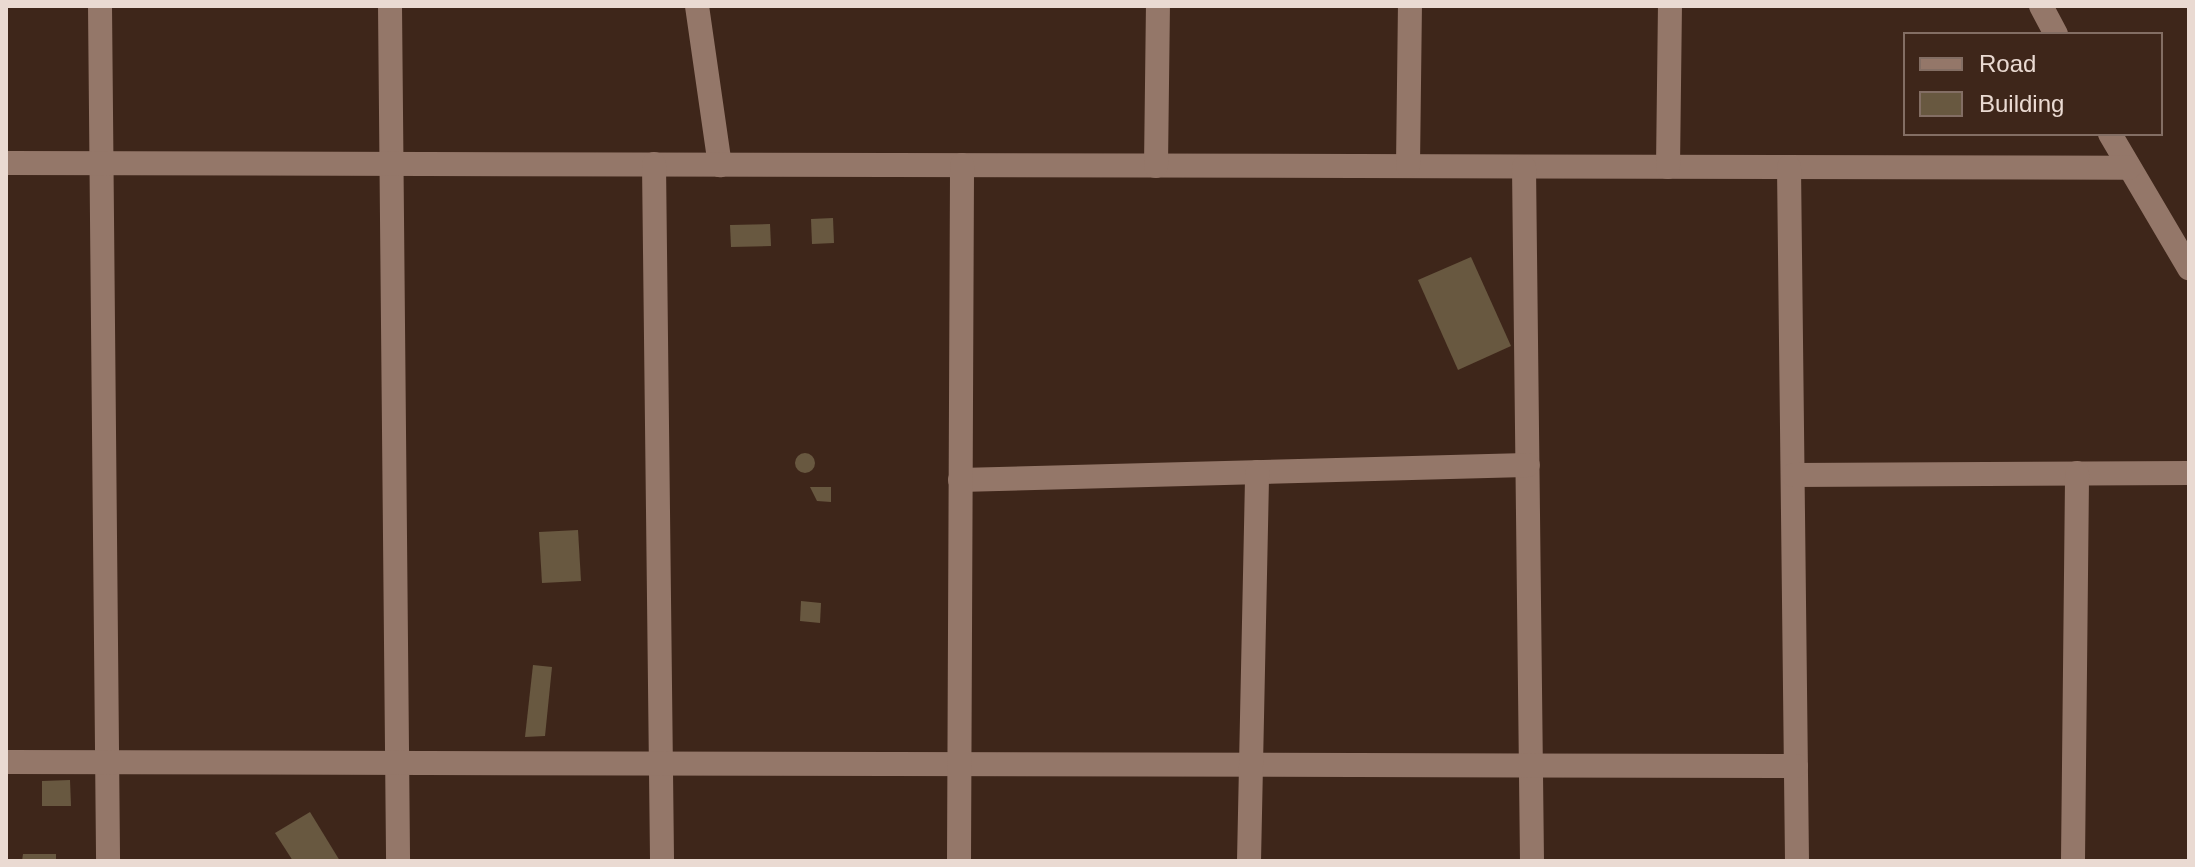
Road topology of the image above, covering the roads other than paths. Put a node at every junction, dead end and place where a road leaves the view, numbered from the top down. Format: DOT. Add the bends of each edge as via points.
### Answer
graph roads {
  1 [pos="100,6"];
  2 [pos="390,6"];
  3 [pos="697,6"];
  4 [pos="1158,6"];
  5 [pos="1410,6"];
  6 [pos="1670,6"];
  7 [pos="2041,6"];
  8 [pos="2055,32"];
  9 [pos="2111,136"];
  10 [pos="6,163"];
  11 [pos="99,163"];
  12 [pos="390,164"];
  13 [pos="654,164"];
  14 [pos="720,165"];
  15 [pos="962,165"];
  16 [pos="1156,166"];
  17 [pos="1408,166"];
  18 [pos="1524,167"];
  19 [pos="1668,167"];
  20 [pos="1789,167"];
  21 [pos="2129,168"];
  22 [pos="2189,268"];
  23 [pos="1528,465"];
  24 [pos="1257,472"];
  25 [pos="2077,473"];
  26 [pos="2189,473"];
  27 [pos="1793,475"];
  28 [pos="960,480"];
  29 [pos="6,762"];
  30 [pos="106,762"];
  31 [pos="397,763"];
  32 [pos="661,763"];
  33 [pos="959,764"];
  34 [pos="1251,765"];
  35 [pos="1531,765"];
  36 [pos="1796,766"];
  37 [pos="108,861"];
  38 [pos="398,861"];
  39 [pos="662,861"];
  40 [pos="959,861"];
  41 [pos="1249,861"];
  42 [pos="1532,861"];
  43 [pos="1797,861"];
  44 [pos="2073,861"];
  1 -- 11 [label="street"];
  2 -- 12 [label="street"];
  3 -- 14 [label="street"];
  4 -- 16 [label="street"];
  5 -- 17 [label="street"];
  6 -- 19 [label="street"];
  7 -- 8 [label="street"];
  9 -- 21 [label="street"];
  10 -- 11 [label="street"];
  11 -- 12 [label="street"];
  11 -- 30 [label="street"];
  12 -- 13 [label="street"];
  12 -- 31 [label="street"];
  13 -- 14 [label="street"];
  13 -- 32 [label="street"];
  14 -- 15 [label="street"];
  15 -- 16 [label="street"];
  15 -- 28 [label="street"];
  16 -- 17 [label="street"];
  17 -- 18 [label="street"];
  18 -- 19 [label="street"];
  18 -- 23 [label="street"];
  19 -- 20 [label="street"];
  20 -- 21 [label="street"];
  20 -- 27 [label="street"];
  21 -- 22 [label="street"];
  23 -- 24 [label="street"];
  23 -- 35 [label="street"];
  24 -- 28 [label="street"];
  24 -- 34 [label="street"];
  25 -- 26 [label="street"];
  25 -- 27 [label="street"];
  25 -- 44 [label="street"];
  27 -- 36 [label="street"];
  28 -- 33 [label="street"];
  29 -- 30 [label="street"];
  30 -- 31 [label="street"];
  30 -- 37 [label="street"];
  31 -- 32 [label="street"];
  31 -- 38 [label="street"];
  32 -- 33 [label="street"];
  32 -- 39 [label="street"];
  33 -- 34 [label="street"];
  33 -- 40 [label="street"];
  34 -- 35 [label="street"];
  34 -- 41 [label="street"];
  35 -- 36 [label="street"];
  35 -- 42 [label="street"];
  36 -- 43 [label="street"];
}
